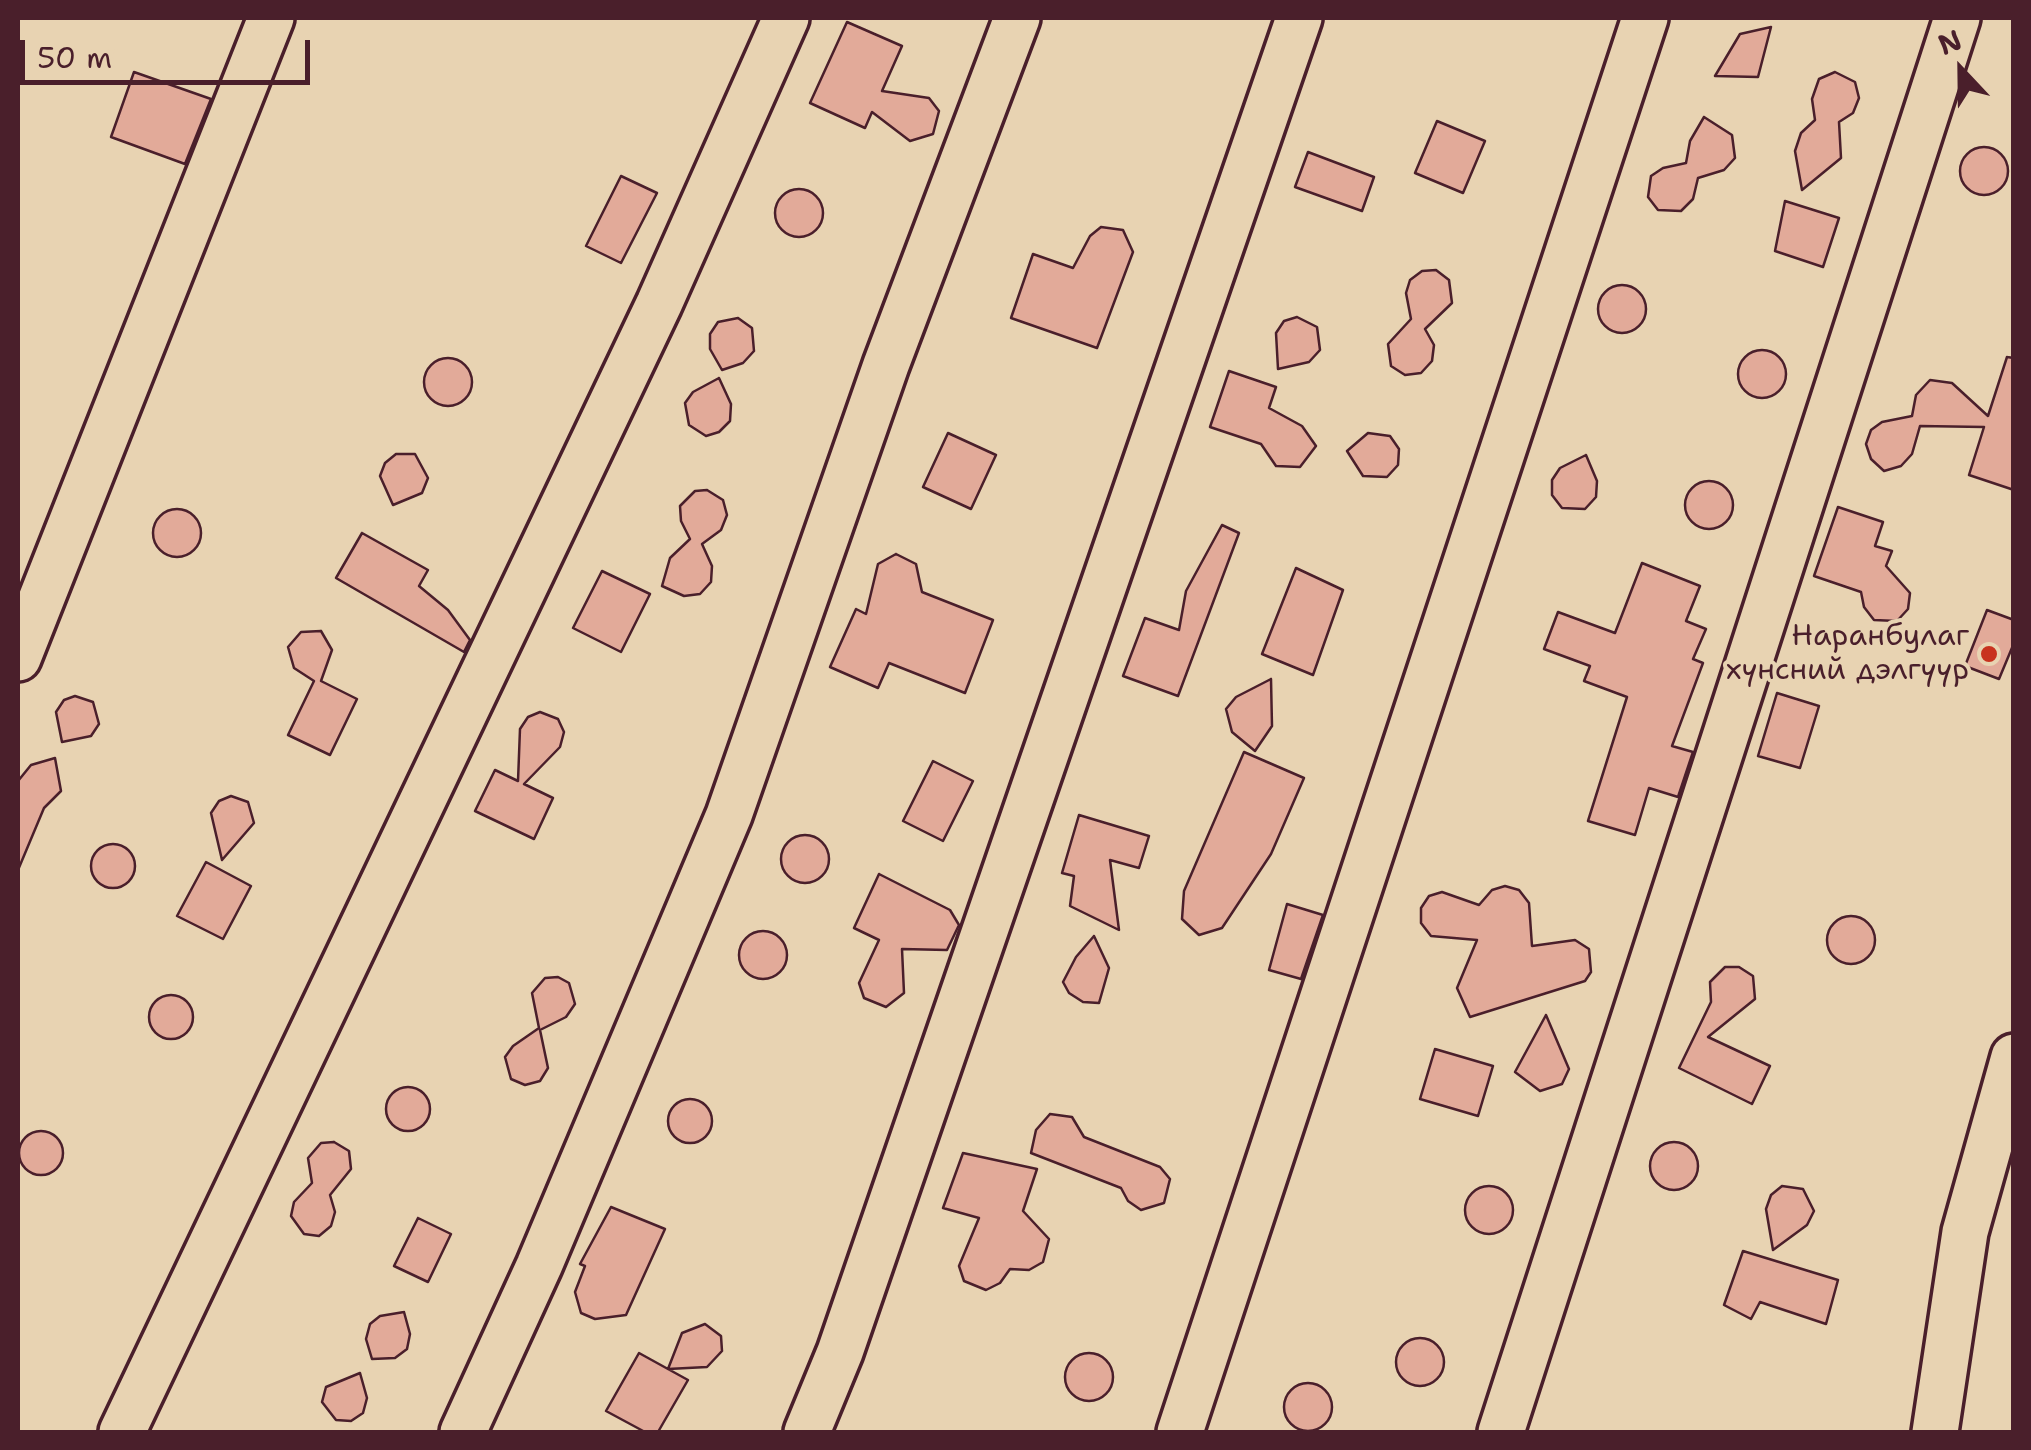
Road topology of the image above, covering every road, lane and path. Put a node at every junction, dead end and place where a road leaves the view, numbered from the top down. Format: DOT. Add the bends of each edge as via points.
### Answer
graph roads {
  1 [pos="271,18"];
  2 [pos="786,18"];
  3 [pos="1017,18"];
  4 [pos="1299,18"];
  5 [pos="1645,18"];
  6 [pos="1957,18"];
  7 [pos="18,658"];
  8 [pos="2014,1057"];
  9 [pos="122,1432"];
  10 [pos="462,1432"];
  11 [pos="807,1432"];
  12 [pos="1180,1432"];
  13 [pos="1501,1432"];
  14 [pos="1935,1432"];
  1 -- 7 [label="street"];
  2 -- 9 [label="street" via="659,304"];
  3 -- 10 [label="street" via="886,364 729,815"];
  4 -- 11 [label="street"];
  5 -- 12 [label="street"];
  6 -- 13 [label="street"];
  8 -- 14 [label="street" via="1966,1232"];
}
